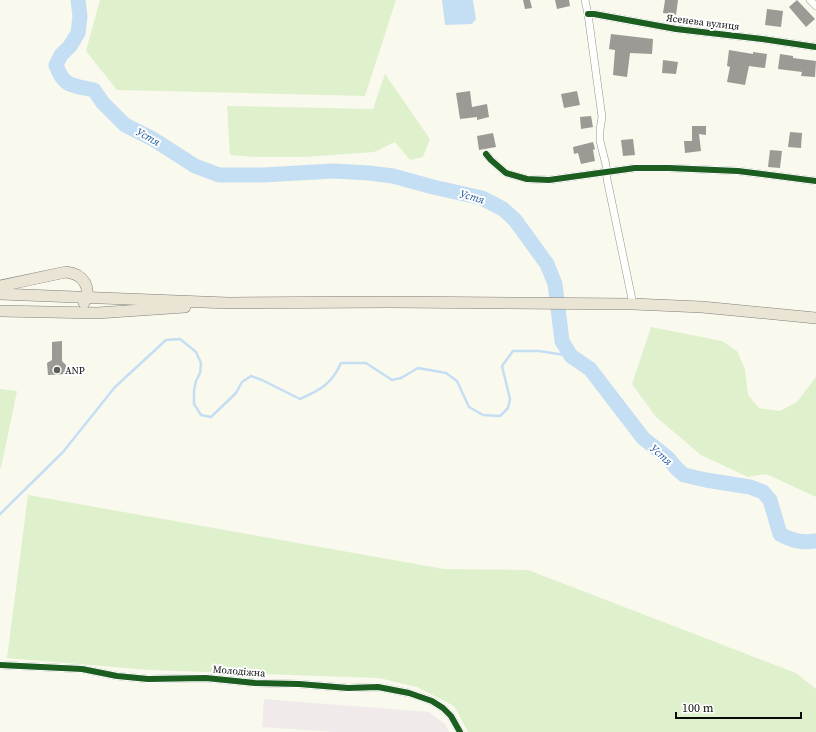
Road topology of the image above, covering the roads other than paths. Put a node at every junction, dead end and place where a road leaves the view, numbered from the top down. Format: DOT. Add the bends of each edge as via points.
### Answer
graph roads {
  1 [pos="585,0"];
  2 [pos="810,0"];
  3 [pos="816,6"];
  4 [pos="588,14"];
  5 [pos="816,47"];
  6 [pos="486,154"];
  7 [pos="606,173"];
  8 [pos="816,181"];
  9 [pos="0,286"];
  10 [pos="0,294"];
  11 [pos="87,298"];
  12 [pos="228,303"];
  13 [pos="633,304"];
  14 [pos="0,311"];
  15 [pos="80,313"];
  16 [pos="816,318"];
  17 [pos="0,665"];
  18 [pos="460,732"];
  1 -- 4 [label="street"];
  2 -- 3 [label="street"];
  4 -- 5 [label="street, Ясенева вулиця" via="676,29"];
  4 -- 7 [label="street" via="602,117 600,141"];
  6 -- 7 [label="street" via="506,173 527,179 549,180"];
  7 -- 8 [label="street" via="635,168 668,168 738,172"];
  7 -- 13 [label="street"];
  9 -- 11 [label="highway" via="70,272 87,286"];
  10 -- 11 [label="highway"];
  11 -- 12 [label="highway"];
  11 -- 15 [label="highway"];
  12 -- 13 [label="highway"];
  12 -- 15 [label="highway" via="159,310"];
  13 -- 16 [label="highway" via="702,307"];
  14 -- 15 [label="highway"];
  17 -- 18 [label="street, Молодіжна" via="82,669 148,679 206,678 348,688 378,687 432,701 444,708"];
}
